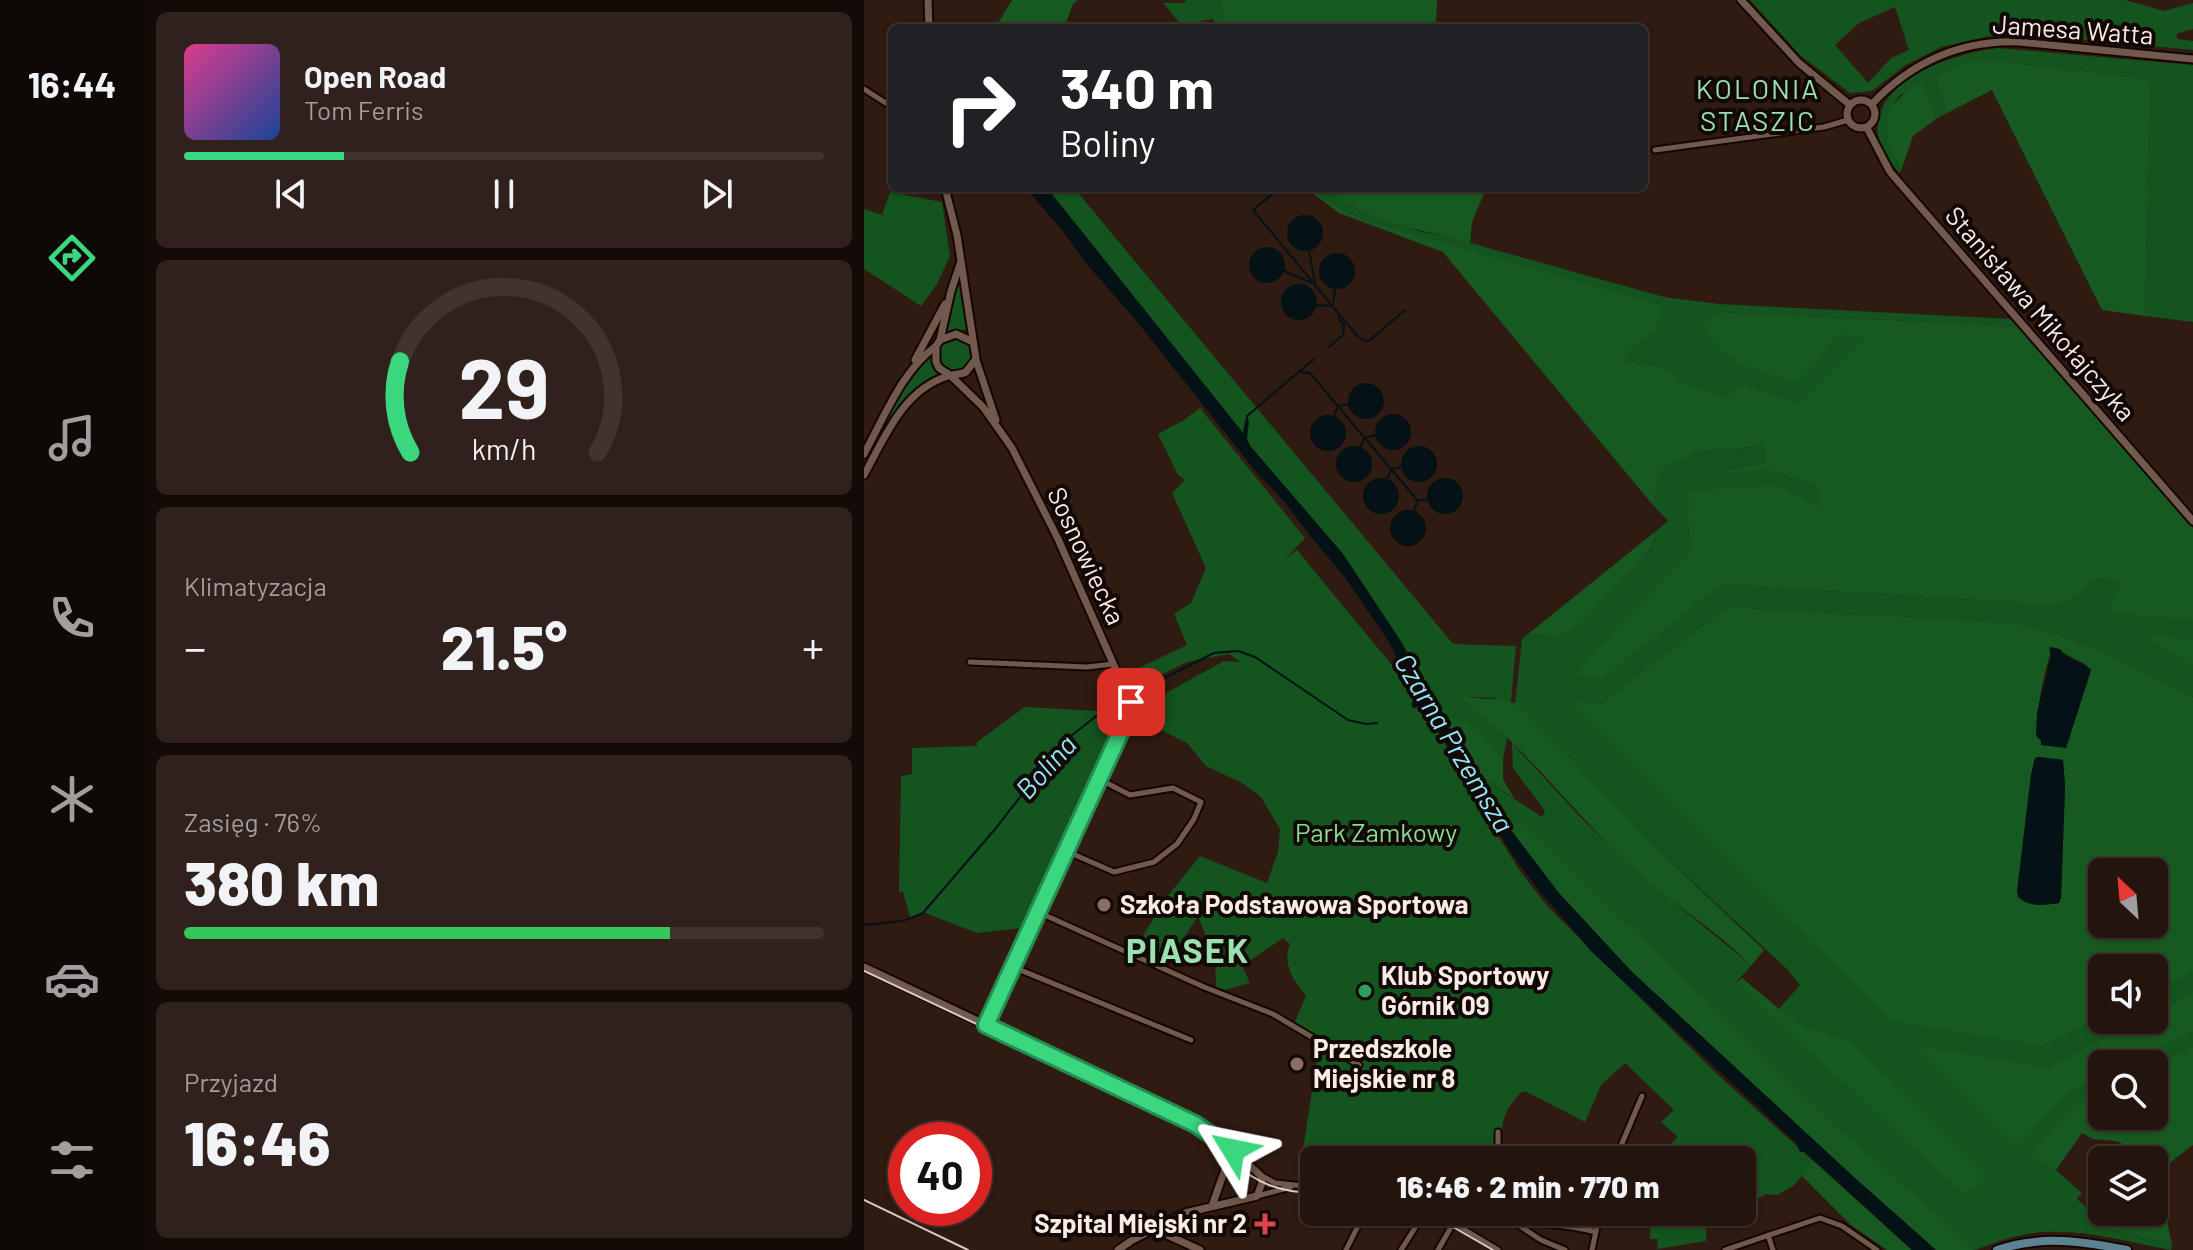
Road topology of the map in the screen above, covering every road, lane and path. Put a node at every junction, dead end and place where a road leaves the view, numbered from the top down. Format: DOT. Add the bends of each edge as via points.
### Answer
graph roads {
  1 [pos="928,0"];
  2 [pos="1741,0"];
  3 [pos="929,24"];
  4 [pos="2193,59"];
  5 [pos="864,89"];
  6 [pos="888,104"];
  7 [pos="1872,104"];
  8 [pos="1850,105"];
  9 [pos="1848,120"];
  10 [pos="1867,128"];
  11 [pos="1655,150"];
  12 [pos="946,192"];
  13 [pos="961,261"];
  14 [pos="951,291"];
  15 [pos="972,342"];
  16 [pos="938,343"];
  17 [pos="976,359"];
  18 [pos="907,375"];
  19 [pos="950,375"];
  20 [pos="1000,430"];
  21 [pos="864,454"];
  22 [pos="864,475"];
  23 [pos="2193,521"];
  24 [pos="970,662"];
  25 [pos="1113,664"];
  26 [pos="1099,779"];
  27 [pos="1066,851"];
  28 [pos="1038,912"];
  29 [pos="864,967"];
  30 [pos="1013,967"];
  31 [pos="986,1025"];
  32 [pos="1191,1040"];
  33 [pos="1359,1065"];
  34 [pos="1642,1096"];
  35 [pos="1498,1132"];
  36 [pos="1227,1146"];
  37 [pos="1498,1146"];
  38 [pos="1621,1146"];
  39 [pos="1241,1157"];
  40 [pos="1228,1161"];
  41 [pos="1261,1176"];
  42 [pos="1292,1187"];
  43 [pos="1300,1187"];
  44 [pos="1257,1196"];
  45 [pos="1212,1206"];
  46 [pos="1175,1218"];
  47 [pos="1358,1226"];
  48 [pos="1416,1226"];
  49 [pos="1452,1226"];
  50 [pos="1460,1226"];
  51 [pos="1521,1226"];
  52 [pos="1572,1226"];
  53 [pos="1597,1226"];
  54 [pos="1154,1229"];
  55 [pos="1596,1232"];
  56 [pos="1768,1235"];
  57 [pos="1175,1240"];
  58 [pos="1118,1250"];
  59 [pos="1200,1250"];
  60 [pos="1346,1250"];
  61 [pos="1401,1250"];
  62 [pos="1438,1250"];
  63 [pos="1498,1250"];
  64 [pos="1561,1250"];
  65 [pos="1592,1250"];
  66 [pos="1725,1250"];
  67 [pos="1773,1250"];
  68 [pos="1877,1250"];
  69 [pos="1997,1250"];
  70 [pos="2127,1250"];
  1 -- 3 [label="street"];
  2 -- 8 [label="street" via="1799,63"];
  4 -- 7 [label="street, Jamesa Watta" via="2019,42 1975,44 1916,67"];
  5 -- 6 [label="street"];
  7 -- 8 [label="street" via="1863,100"];
  7 -- 10 [label="street" via="1875,120"];
  8 -- 9 [label="street"];
  9 -- 10 [label="street" via="1854,127"];
  9 -- 11 [label="street"];
  10 -- 23 [label="street, Stanisława Mikołajczyka" via="1884,164"];
  12 -- 13 [label="street, Sosnowiecka"];
  13 -- 14 [label="street"];
  13 -- 15 [label="street, Sosnowiecka"];
  14 -- 16 [label="street"];
  14 -- 18 [label="street"];
  15 -- 16 [label="street" via="956,334"];
  15 -- 17 [label="street, Sosnowiecka"];
  16 -- 18 [label="street"];
  16 -- 19 [label="street, Sosnowiecka" via="936,362"];
  17 -- 19 [label="street" via="966,372"];
  17 -- 20 [label="street, Sosnowiecka"];
  18 -- 21 [label="street"];
  19 -- 20 [label="street, Sosnowiecka"];
  19 -- 22 [label="street" via="907,402"];
  20 -- 25 [label="street, Sosnowiecka" via="1058,539"];
  24 -- 25 [label="street"];
  25 -- 26 [label="street, Sosnowiecka" via="1131,710"];
  26 -- 27 [label="street"];
  26 -- 27 [label="street" via="1130,795 1173,788 1201,802 1177,844 1154,862 1114,872"];
  27 -- 28 [label="street"];
  28 -- 30 [label="street"];
  28 -- 33 [label="street" via="1273,1014"];
  29 -- 31 [label="street"];
  30 -- 31 [label="street"];
  30 -- 32 [label="street"];
  31 -- 36 [label="street" via="1195,1124"];
  34 -- 38 [label="street"];
  35 -- 37 [label="street"];
  36 -- 39 [label="street"];
  36 -- 40 [label="street"];
  39 -- 40 [label="street"];
  39 -- 41 [label="street"];
  40 -- 45 [label="street"];
  41 -- 42 [label="street"];
  41 -- 44 [label="street"];
  42 -- 43 [label="street"];
  42 -- 44 [label="street"];
  44 -- 45 [label="street"];
  45 -- 46 [label="street"];
  46 -- 54 [label="street"];
  46 -- 57 [label="street"];
  47 -- 60 [label="street"];
  48 -- 61 [label="street"];
  49 -- 62 [label="street"];
  50 -- 63 [label="street"];
  51 -- 64 [label="street"];
  52 -- 55 [label="street"];
  53 -- 55 [label="street"];
  54 -- 57 [label="street"];
  54 -- 58 [label="street"];
  55 -- 65 [label="street"];
  56 -- 66 [label="street"];
  56 -- 67 [label="street"];
  56 -- 68 [label="street" via="1820,1218"];
  57 -- 59 [label="street"];
  69 -- 70 [label="main road" via="2048,1239"];
}
